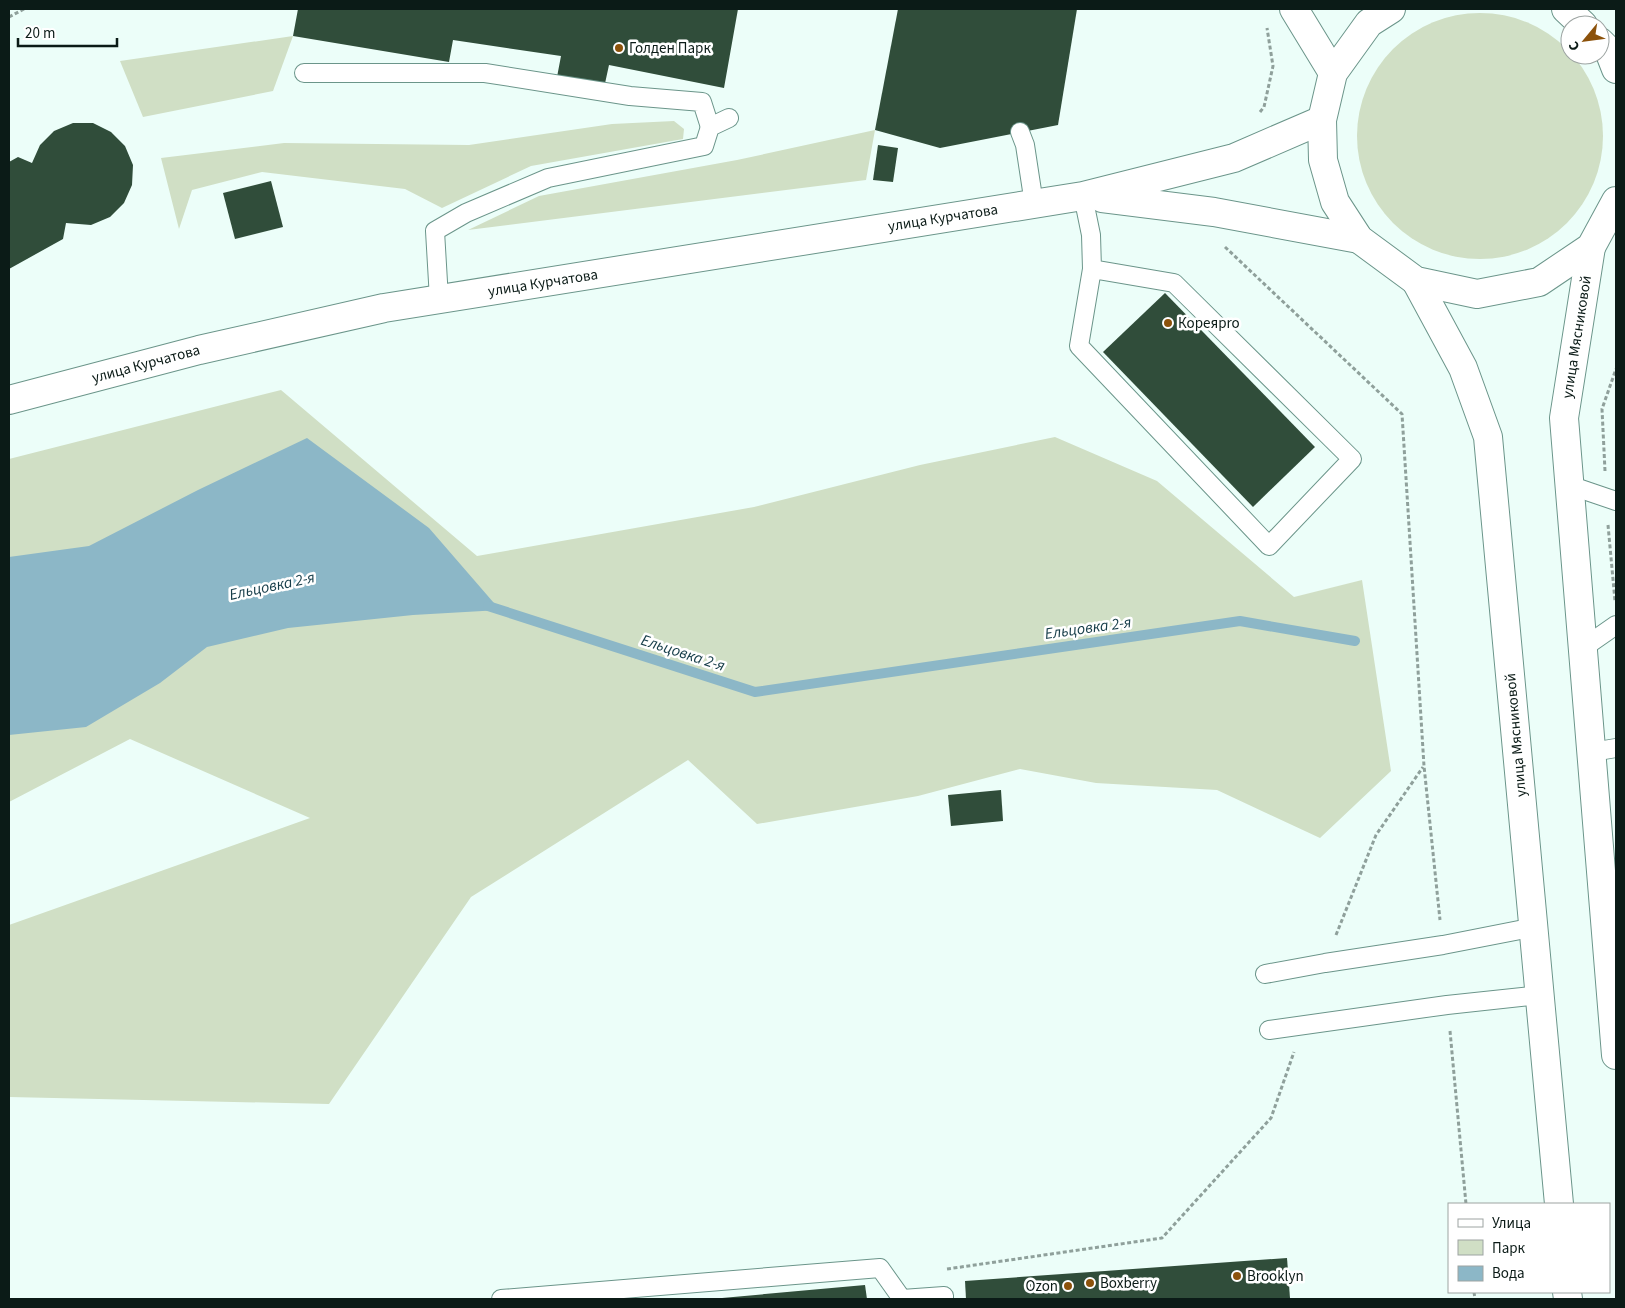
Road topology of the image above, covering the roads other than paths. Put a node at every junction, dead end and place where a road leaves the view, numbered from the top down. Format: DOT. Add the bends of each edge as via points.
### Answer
graph roads {
  1 [pos="1294,9"];
  2 [pos="1390,9"];
  3 [pos="1610,54"];
  4 [pos="1616,70"];
  5 [pos="304,73"];
  6 [pos="1333,73"];
  7 [pos="729,118"];
  8 [pos="1322,120"];
  9 [pos="710,127"];
  10 [pos="1020,132"];
  11 [pos="1083,196"];
  12 [pos="1616,201"];
  13 [pos="1034,204"];
  14 [pos="1359,238"];
  15 [pos="1591,246"];
  16 [pos="1092,269"];
  17 [pos="1416,281"];
  18 [pos="439,299"];
  19 [pos="9,400"];
  20 [pos="1569,485"];
  21 [pos="1616,501"];
  22 [pos="1616,625"];
  23 [pos="1583,648"];
  24 [pos="1604,750"];
  25 [pos="1535,927"];
  26 [pos="1265,974"];
  27 [pos="1540,995"];
  28 [pos="1269,1030"];
  29 [pos="1616,1055"];
  30 [pos="1559,1203"];
  31 [pos="944,1298"];
  32 [pos="501,1299"];
  1 -- 6 [label="main road"];
  2 -- 6 [label="main road" via="1370,23"];
  3 -- 4 [label="main road"];
  5 -- 9 [label="lane" via="485,73 630,96 702,102"];
  6 -- 8 [label="main road"];
  7 -- 9 [label="lane"];
  8 -- 11 [label="main road" via="1234,158"];
  8 -- 14 [label="main road" via="1323,160 1335,202"];
  9 -- 18 [label="lane" via="704,146 548,178 466,213 435,231"];
  10 -- 13 [label="lane"];
  11 -- 13 [label="main road, улица Курчатова"];
  11 -- 14 [label="main road" via="1214,212"];
  11 -- 16 [label="lane" via="1092,235"];
  12 -- 15 [label="main road"];
  13 -- 18 [label="main road, улица Курчатова"];
  14 -- 17 [label="main road"];
  15 -- 17 [label="main road" via="1538,282 1477,294"];
  15 -- 20 [label="main road, улица Мясниковой" via="1564,418"];
  16 -- 16 [label="lane" via="1174,283 1352,459 1269,546 1079,346"];
  17 -- 25 [label="main road, улица Мясниковой" via="1463,368 1488,437"];
  18 -- 19 [label="main road, улица Курчатова" via="384,308 199,350"];
  20 -- 21 [label="lane"];
  20 -- 23 [label="main road, улица Мясниковой"];
  22 -- 23 [label="lane"];
  23 -- 24 [label="main road, улица Мясниковой"];
  24 -- 29 [label="main road, улица Мясниковой"];
  25 -- 26 [label="lane"];
  25 -- 27 [label="main road, улица Мясниковой"];
  27 -- 28 [label="lane"];
  27 -- 30 [label="main road, улица Мясниковой"];
  31 -- 32 [label="lane" via="902,1299 880,1268"];
}
